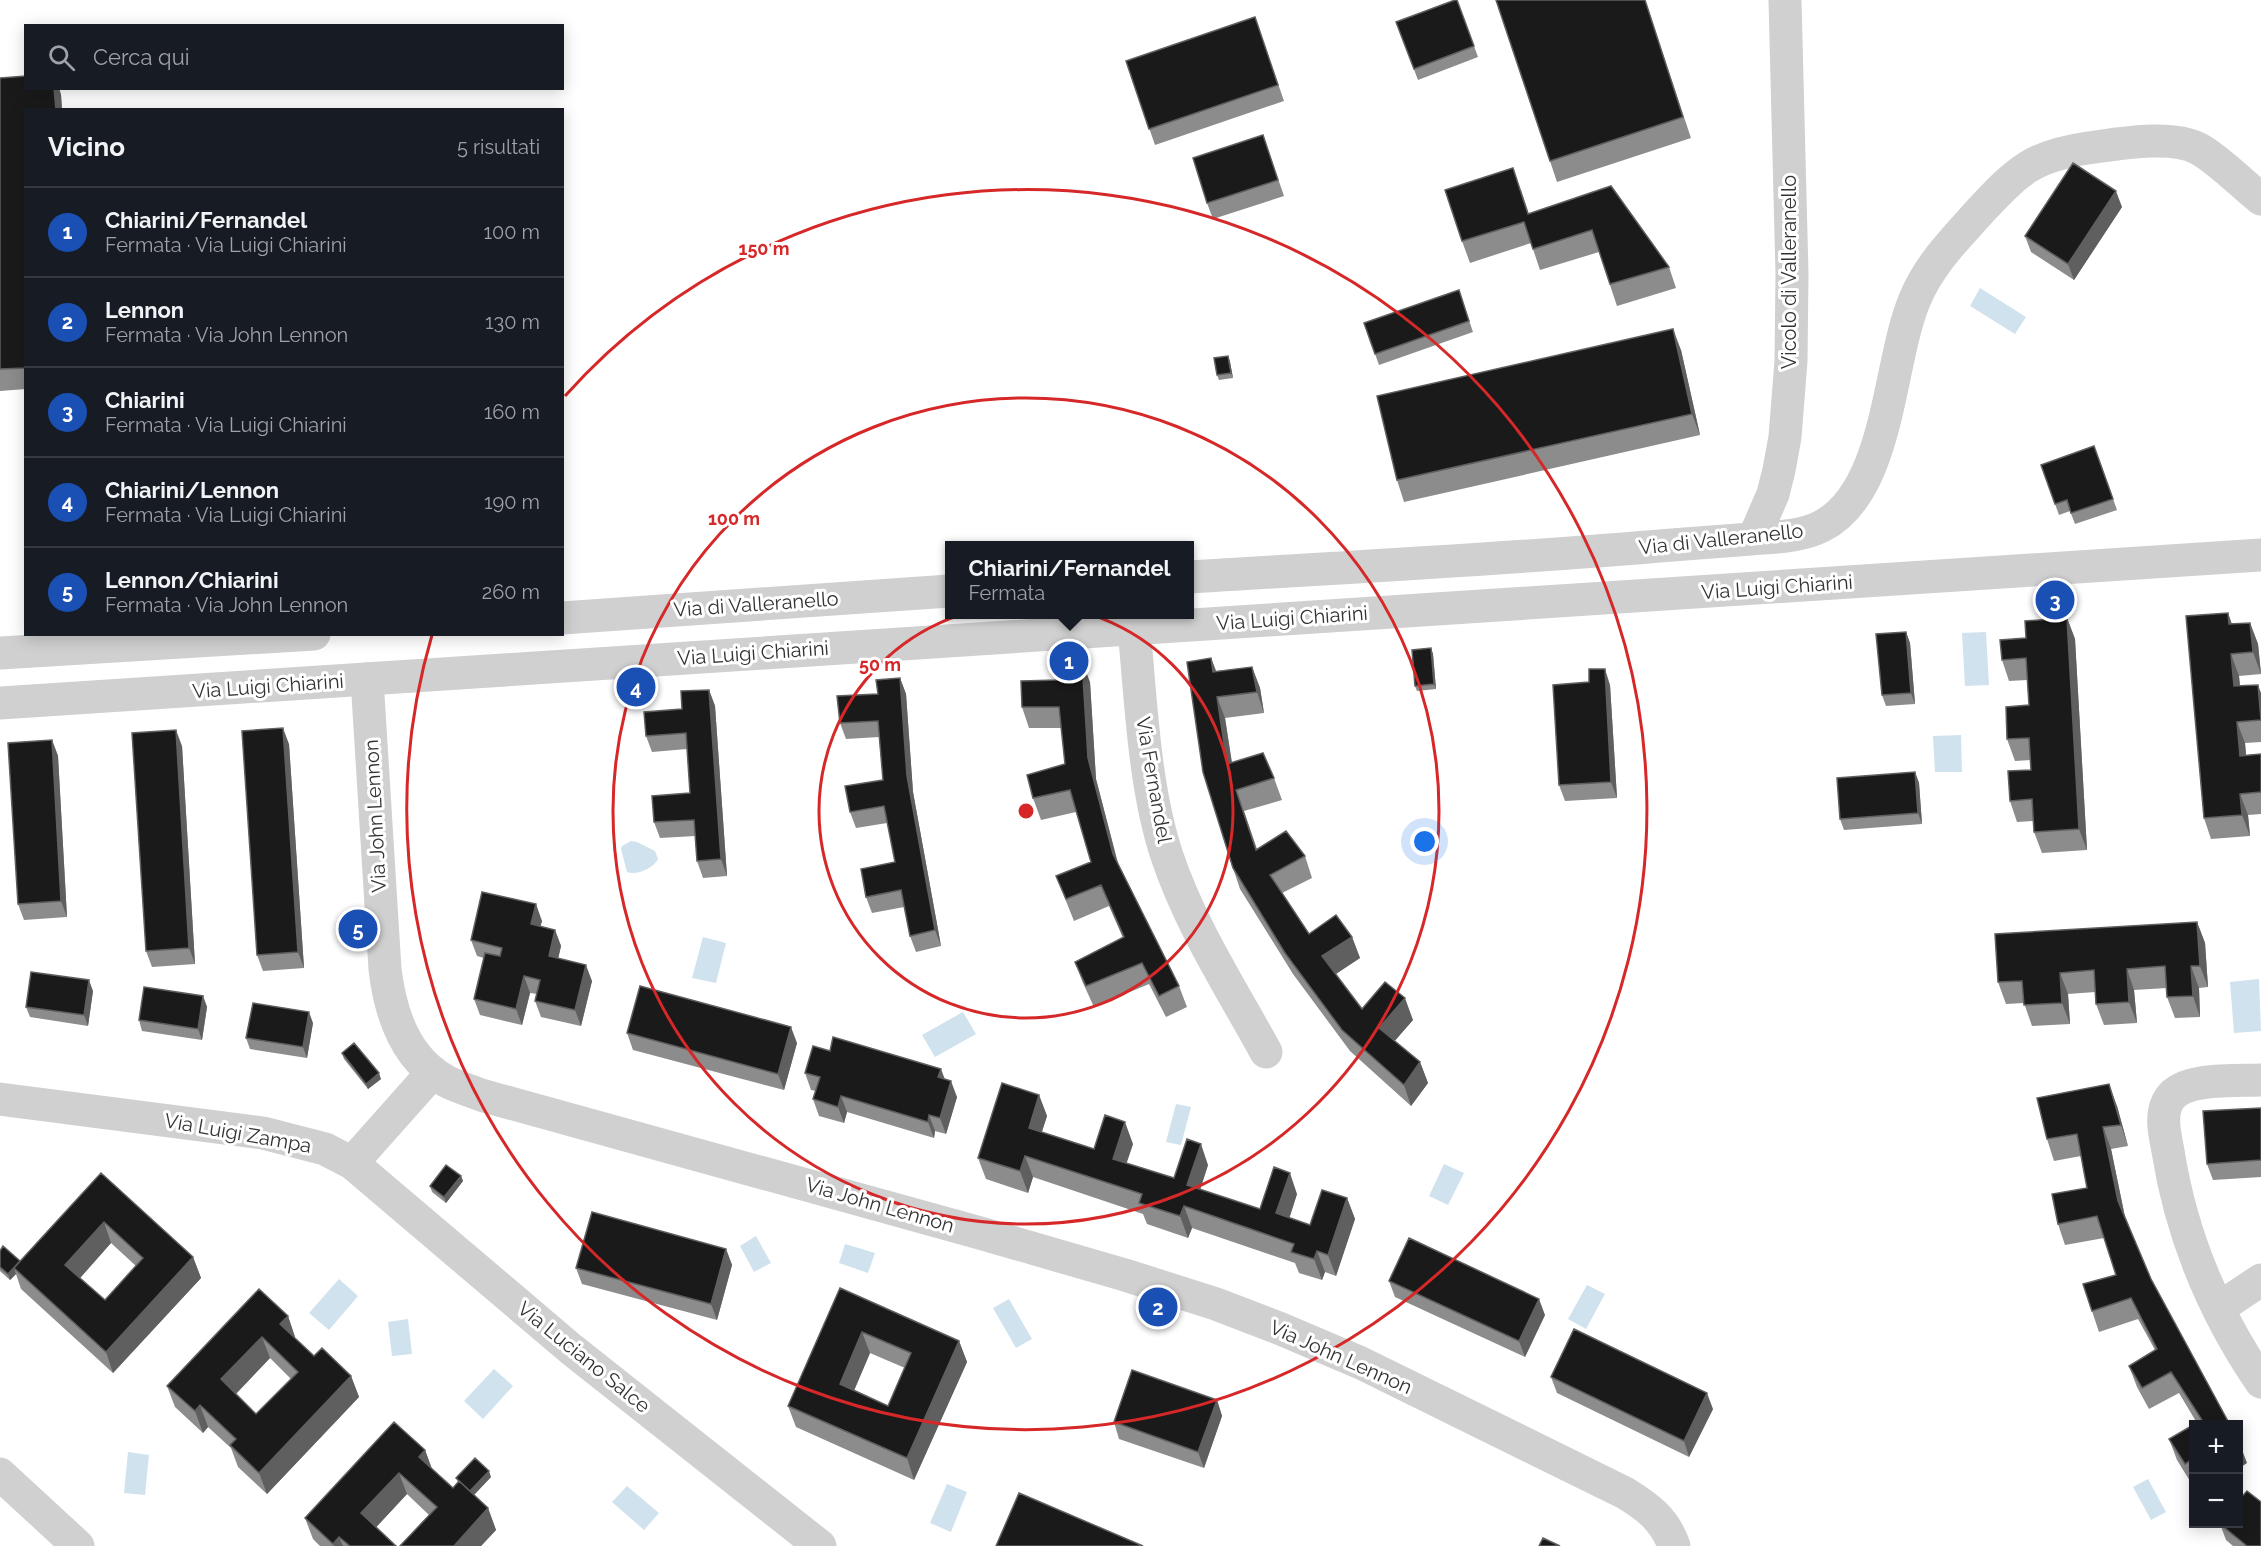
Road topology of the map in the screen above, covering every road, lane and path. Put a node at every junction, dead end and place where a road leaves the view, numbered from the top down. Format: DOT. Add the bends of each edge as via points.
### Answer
graph roads {
  1 [pos="1785,0"];
  2 [pos="2261,199"];
  3 [pos="1754,538"];
  4 [pos="2261,555"];
  5 [pos="1194,577"];
  6 [pos="945,591"];
  7 [pos="564,618"];
  8 [pos="1134,629"];
  9 [pos="281,636"];
  10 [pos="0,653"];
  11 [pos="367,679"];
  12 [pos="0,703"];
  13 [pos="1266,1052"];
  14 [pos="433,1072"];
  15 [pos="2261,1080"];
  16 [pos="0,1099"];
  17 [pos="352,1163"];
  18 [pos="2261,1280"];
  19 [pos="2219,1308"];
  20 [pos="2261,1382"];
  21 [pos="0,1474"];
  22 [pos="78,1546"];
  23 [pos="820,1546"];
  24 [pos="1674,1546"];
  1 -- 3 [label="street, Vicolo di Valleranello" via="1791,361 1779,470"];
  2 -- 3 [label="street, Via di Valleranello" via="2205,153 2180,143 2070,151 2025,167 1944,250 1921,286 1905,328 1876,451 1853,500 1832,520 1815,529"];
  3 -- 5 [label="street, Via di Valleranello"];
  4 -- 8 [label="street, Via Luigi Chiarini"];
  6 -- 7 [label="street, Via di Valleranello"];
  8 -- 11 [label="street, Via Luigi Chiarini"];
  8 -- 13 [label="street, Via Fernandel" via="1151,780 1166,853 1186,906"];
  9 -- 10 [label="street"];
  11 -- 12 [label="street, Via Luigi Chiarini"];
  11 -- 14 [label="street, Via John Lennon" via="386,984 399,1029"];
  14 -- 17 [label="street"];
  14 -- 24 [label="street, Via John Lennon" via="481,1095 980,1233 1242,1313 1361,1364 1625,1493 1654,1513"];
  15 -- 19 [label="street" via="2189,1085 2175,1092 2164,1111 2170,1166 2181,1213 2194,1254"];
  16 -- 17 [label="street, Via Luigi Zampa" via="263,1133 325,1149"];
  17 -- 23 [label="street, Via Luciano Salce" via="571,1349"];
  18 -- 19 [label="street"];
  19 -- 20 [label="street"];
  21 -- 22 [label="street"];
}
